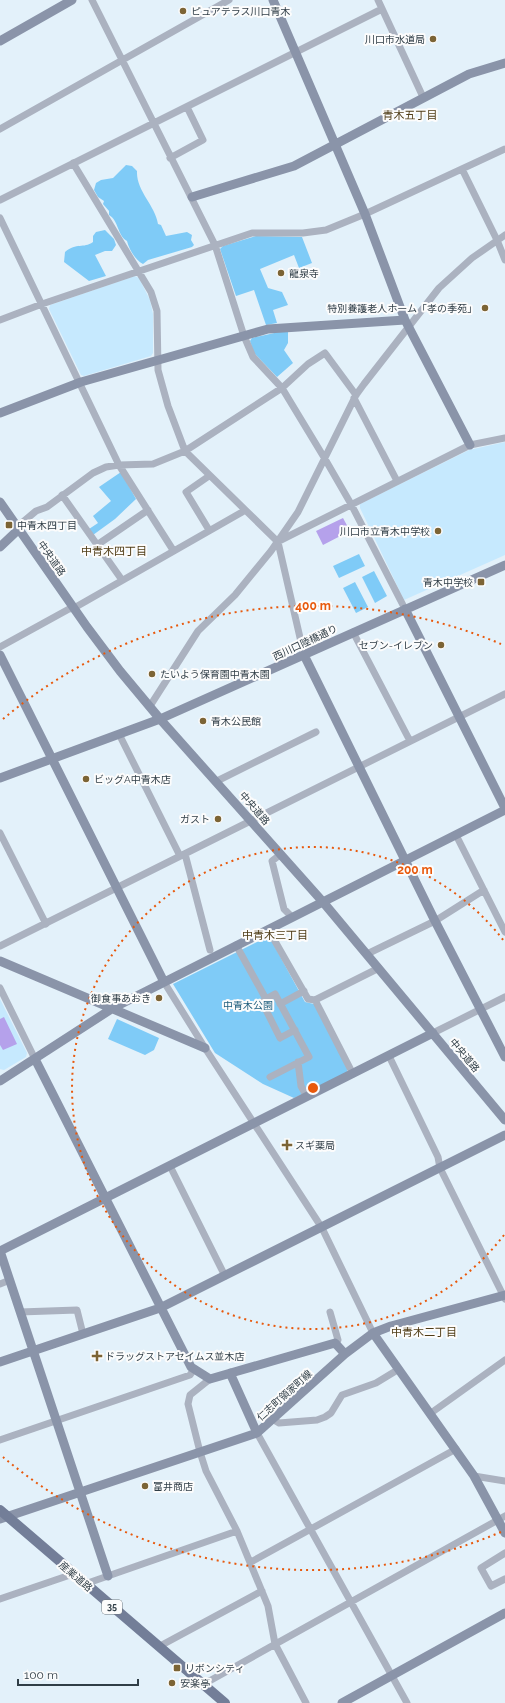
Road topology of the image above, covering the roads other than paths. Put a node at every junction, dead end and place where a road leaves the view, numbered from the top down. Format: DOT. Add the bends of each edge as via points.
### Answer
graph roads {
  1 [pos="72,0"];
  2 [pos="92,0"];
  3 [pos="229,0"];
  4 [pos="273,0"];
  5 [pos="378,0"];
  6 [pos="382,9"];
  7 [pos="0,41"];
  8 [pos="295,52"];
  9 [pos="121,60"];
  10 [pos="505,63"];
  11 [pos="423,97"];
  12 [pos="187,107"];
  13 [pos="153,124"];
  14 [pos="0,129"];
  15 [pos="335,144"];
  16 [pos="505,150"];
  17 [pos="170,158"];
  18 [pos="73,163"];
  19 [pos="462,169"];
  20 [pos="192,197"];
  21 [pos="0,200"];
  22 [pos="366,214"];
  23 [pos="0,218"];
  24 [pos="505,235"];
  25 [pos="497,240"];
  26 [pos="215,244"];
  27 [pos="505,260"];
  28 [pos="139,270"];
  29 [pos="42,304"];
  30 [pos="0,320"];
  31 [pos="407,323"];
  32 [pos="244,336"];
  33 [pos="158,359"];
  34 [pos="81,382"];
  35 [pos="282,388"];
  36 [pos="355,397"];
  37 [pos="0,412"];
  38 [pos="505,438"];
  39 [pos="470,446"];
  40 [pos="185,451"];
  41 [pos="325,459"];
  42 [pos="119,465"];
  43 [pos="209,476"];
  44 [pos="397,481"];
  45 [pos="62,495"];
  46 [pos="0,502"];
  47 [pos="352,504"];
  48 [pos="148,510"];
  49 [pos="244,511"];
  50 [pos="18,528"];
  51 [pos="209,530"];
  52 [pos="278,542"];
  53 [pos="97,545"];
  54 [pos="0,547"];
  55 [pos="173,550"];
  56 [pos="505,565"];
  57 [pos="122,580"];
  58 [pos="74,608"];
  59 [pos="405,609"];
  60 [pos="353,632"];
  61 [pos="0,647"];
  62 [pos="0,655"];
  63 [pos="304,655"];
  64 [pos="505,694"];
  65 [pos="150,706"];
  66 [pos="459,717"];
  67 [pos="160,719"];
  68 [pos="316,732"];
  69 [pos="119,734"];
  70 [pos="410,740"];
  71 [pos="52,759"];
  72 [pos="359,766"];
  73 [pos="0,778"];
  74 [pos="217,781"];
  75 [pos="505,809"];
  76 [pos="251,819"];
  77 [pos="0,833"];
  78 [pos="456,835"];
  79 [pos="281,854"];
  80 [pos="183,855"];
  81 [pos="405,860"];
  82 [pos="117,888"];
  83 [pos="484,890"];
  84 [pos="323,902"];
  85 [pos="292,917"];
  86 [pos="436,921"];
  87 [pos="46,924"];
  88 [pos="268,929"];
  89 [pos="505,932"];
  90 [pos="236,945"];
  91 [pos="0,946"];
  92 [pos="210,950"];
  93 [pos="367,954"];
  94 [pos="0,961"];
  95 [pos="379,968"];
  96 [pos="164,982"];
  97 [pos="0,988"];
  98 [pos="304,992"];
  99 [pos="505,997"];
  100 [pos="266,999"];
  101 [pos="316,1000"];
  102 [pos="280,1004"];
  103 [pos="113,1008"];
  104 [pos="480,1009"];
  105 [pos="295,1030"];
  106 [pos="433,1033"];
  107 [pos="205,1048"];
  108 [pos="389,1056"];
  109 [pos="505,1057"];
  110 [pos="35,1058"];
  111 [pos="298,1062"];
  112 [pos="353,1074"];
  113 [pos="270,1077"];
  114 [pos="0,1081"];
  115 [pos="307,1097"];
  116 [pos="505,1120"];
  117 [pos="255,1123"];
  118 [pos="505,1136"];
  119 [pos="170,1166"];
  120 [pos="440,1168"];
  121 [pos="106,1198"];
  122 [pos="322,1228"];
  123 [pos="0,1251"];
  124 [pos="225,1276"];
  125 [pos="10,1280"];
  126 [pos="0,1284"];
  127 [pos="504,1297"];
  128 [pos="160,1308"];
  129 [pos="20,1312"];
  130 [pos="330,1312"];
  131 [pos="373,1333"];
  132 [pos="83,1334"];
  133 [pos="335,1343"];
  134 [pos="33,1351"];
  135 [pos="345,1354"];
  136 [pos="505,1360"];
  137 [pos="0,1362"];
  138 [pos="194,1369"];
  139 [pos="399,1369"];
  140 [pos="230,1373"];
  141 [pos="210,1379"];
  142 [pos="431,1413"];
  143 [pos="274,1420"];
  144 [pos="57,1421"];
  145 [pos="257,1433"];
  146 [pos="0,1440"];
  147 [pos="456,1449"];
  148 [pos="200,1452"];
  149 [pos="474,1476"];
  150 [pos="505,1481"];
  151 [pos="80,1492"];
  152 [pos="2,1515"];
  153 [pos="501,1518"];
  154 [pos="312,1529"];
  155 [pos="237,1531"];
  156 [pos="505,1533"];
  157 [pos="505,1554"];
  158 [pos="251,1562"];
  159 [pos="73,1574"];
  160 [pos="108,1576"];
  161 [pos="505,1579"];
  162 [pos="85,1584"];
  163 [pos="262,1591"];
  164 [pos="0,1599"];
  165 [pos="352,1601"];
  166 [pos="505,1613"];
  167 [pos="276,1644"];
  168 [pos="160,1646"];
  169 [pos="391,1676"];
  170 [pos="204,1684"];
  171 [pos="225,1703"];
  172 [pos="306,1703"];
  173 [pos="342,1703"];
  174 [pos="407,1703"];
  1 -- 7 [label="street"];
  2 -- 9 [label="street"];
  3 -- 9 [label="street"];
  4 -- 8 [label="street"];
  5 -- 6 [label="street"];
  6 -- 8 [label="street"];
  6 -- 11 [label="street"];
  8 -- 12 [label="street"];
  8 -- 15 [label="street"];
  9 -- 13 [label="street"];
  9 -- 14 [label="street"];
  10 -- 11 [label="street" via="469,74"];
  11 -- 15 [label="street"];
  12 -- 13 [label="street"];
  12 -- 17 [label="street" via="203,140"];
  13 -- 17 [label="street"];
  13 -- 18 [label="street"];
  15 -- 20 [label="street" via="294,166"];
  15 -- 22 [label="street"];
  16 -- 19 [label="street"];
  17 -- 20 [label="street"];
  18 -- 21 [label="street"];
  18 -- 28 [label="street"];
  19 -- 22 [label="street"];
  19 -- 25 [label="street"];
  20 -- 26 [label="street"];
  22 -- 26 [label="street" via="326,230 303,233 252,232"];
  22 -- 31 [label="street"];
  23 -- 29 [label="street"];
  24 -- 25 [label="street"];
  25 -- 27 [label="street"];
  25 -- 31 [label="street" via="472,258 439,288"];
  26 -- 28 [label="street"];
  26 -- 32 [label="street"];
  28 -- 29 [label="street"];
  28 -- 33 [label="street" via="151,292 157,311"];
  29 -- 30 [label="street"];
  29 -- 34 [label="street"];
  31 -- 32 [label="street" via="290,326"];
  31 -- 36 [label="street"];
  31 -- 39 [label="street"];
  32 -- 33 [label="street"];
  32 -- 35 [label="street" via="253,357"];
  33 -- 34 [label="street"];
  33 -- 40 [label="street" via="158,370 168,406"];
  34 -- 37 [label="street"];
  34 -- 42 [label="street"];
  35 -- 36 [label="street" via="308,364 325,353"];
  35 -- 40 [label="street"];
  35 -- 41 [label="street"];
  36 -- 41 [label="street"];
  36 -- 44 [label="street"];
  38 -- 39 [label="street"];
  39 -- 44 [label="street"];
  40 -- 42 [label="street" via="153,464"];
  40 -- 43 [label="street"];
  41 -- 47 [label="street"];
  41 -- 52 [label="street" via="298,512"];
  42 -- 45 [label="street" via="94,472"];
  42 -- 48 [label="street"];
  43 -- 49 [label="street"];
  43 -- 51 [label="street" via="186,492"];
  44 -- 47 [label="street"];
  45 -- 50 [label="street" via="36,511"];
  45 -- 53 [label="street"];
  46 -- 50 [label="street, 中央道路"];
  47 -- 52 [label="street"];
  47 -- 59 [label="street"];
  48 -- 53 [label="street"];
  48 -- 55 [label="street"];
  49 -- 51 [label="street"];
  49 -- 52 [label="street"];
  50 -- 54 [label="street"];
  50 -- 58 [label="street, 中央道路"];
  51 -- 55 [label="street"];
  52 -- 63 [label="street"];
  52 -- 65 [label="street" via="235,595 198,631"];
  53 -- 57 [label="street"];
  55 -- 57 [label="street"];
  56 -- 59 [label="street, 西川口陸橋通り"];
  57 -- 58 [label="street"];
  58 -- 61 [label="street"];
  58 -- 65 [label="street, 中央道路" via="120,671"];
  59 -- 60 [label="street, 西川口陸橋通り"];
  59 -- 66 [label="street"];
  60 -- 63 [label="street, 西川口陸橋通り"];
  60 -- 70 [label="street"];
  62 -- 71 [label="street"];
  63 -- 67 [label="street, 西川口陸橋通り"];
  63 -- 72 [label="street"];
  64 -- 66 [label="street"];
  65 -- 67 [label="street, 中央道路"];
  66 -- 70 [label="street"];
  66 -- 75 [label="street"];
  67 -- 69 [label="street, 西川口陸橋通り"];
  67 -- 74 [label="street, 中央道路"];
  68 -- 74 [label="street"];
  69 -- 71 [label="street, 西川口陸橋通り"];
  69 -- 80 [label="street"];
  70 -- 72 [label="street"];
  71 -- 73 [label="street, 西川口陸橋通り"];
  71 -- 82 [label="street"];
  72 -- 76 [label="street"];
  72 -- 81 [label="street"];
  74 -- 76 [label="street, 中央道路"];
  75 -- 78 [label="street"];
  76 -- 79 [label="street, 中央道路"];
  76 -- 80 [label="street"];
  77 -- 87 [label="street"];
  78 -- 81 [label="street"];
  78 -- 83 [label="street"];
  79 -- 84 [label="street, 中央道路"];
  79 -- 85 [label="street" via="272,861 284,909"];
  80 -- 82 [label="street"];
  80 -- 92 [label="street"];
  81 -- 84 [label="street"];
  81 -- 86 [label="street"];
  82 -- 87 [label="street"];
  82 -- 96 [label="street"];
  83 -- 86 [label="street"];
  83 -- 89 [label="street"];
  84 -- 85 [label="street"];
  84 -- 93 [label="street, 中央道路"];
  85 -- 88 [label="street"];
  86 -- 93 [label="street"];
  86 -- 104 [label="street"];
  87 -- 91 [label="street"];
  88 -- 90 [label="street"];
  88 -- 98 [label="street"];
  90 -- 96 [label="street"];
  90 -- 100 [label="street"];
  93 -- 95 [label="street, 中央道路"];
  94 -- 103 [label="street"];
  95 -- 101 [label="street"];
  95 -- 106 [label="street, 中央道路"];
  96 -- 103 [label="street"];
  96 -- 107 [label="street"];
  97 -- 110 [label="street"];
  98 -- 101 [label="street" via="308,999"];
  98 -- 102 [label="street"];
  99 -- 104 [label="street"];
  100 -- 102 [label="street" via="275,994"];
  100 -- 105 [label="street" via="262,1002 280,1038"];
  101 -- 112 [label="street"];
  102 -- 105 [label="street"];
  103 -- 107 [label="street"];
  103 -- 110 [label="street"];
  104 -- 106 [label="street"];
  104 -- 109 [label="street"];
  105 -- 111 [label="street" via="309,1057"];
  106 -- 108 [label="street"];
  106 -- 116 [label="street, 中央道路"];
  107 -- 117 [label="street"];
  108 -- 112 [label="street"];
  108 -- 120 [label="street" via="438,1157"];
  110 -- 114 [label="street"];
  110 -- 121 [label="street"];
  111 -- 113 [label="street"];
  111 -- 115 [label="street" via="301,1086"];
  112 -- 115 [label="street"];
  115 -- 117 [label="street"];
  117 -- 119 [label="street"];
  117 -- 122 [label="street"];
  118 -- 120 [label="street"];
  119 -- 121 [label="street"];
  119 -- 124 [label="street"];
  120 -- 122 [label="street"];
  120 -- 127 [label="street"];
  121 -- 123 [label="street"];
  121 -- 128 [label="street"];
  122 -- 124 [label="street"];
  122 -- 131 [label="street"];
  123 -- 125 [label="street"];
  124 -- 128 [label="street"];
  125 -- 126 [label="street"];
  125 -- 129 [label="street"];
  127 -- 131 [label="street, 仁志町領家町線"];
  128 -- 132 [label="street"];
  128 -- 138 [label="street"];
  129 -- 132 [label="street" via="77,1310"];
  129 -- 134 [label="street"];
  130 -- 133 [label="street" via="338,1340"];
  131 -- 135 [label="street, 仁志町領家町線"];
  131 -- 139 [label="street"];
  132 -- 134 [label="street"];
  133 -- 135 [label="street"];
  133 -- 140 [label="street"];
  134 -- 137 [label="street"];
  134 -- 144 [label="street"];
  135 -- 143 [label="street, 仁志町領家町線"];
  136 -- 142 [label="street"];
  138 -- 141 [label="street"];
  138 -- 144 [label="street" via="190,1375"];
  139 -- 142 [label="street"];
  139 -- 143 [label="street" via="376,1383 342,1395 331,1413 317,1420 279,1423"];
  140 -- 141 [label="street"];
  140 -- 145 [label="street"];
  141 -- 148 [label="street" via="190,1395 188,1404"];
  142 -- 147 [label="street"];
  143 -- 145 [label="street, 仁志町領家町線"];
  144 -- 146 [label="street"];
  144 -- 151 [label="street"];
  145 -- 148 [label="street, 仁志町領家町線"];
  145 -- 154 [label="street"];
  147 -- 149 [label="street"];
  147 -- 154 [label="street"];
  148 -- 151 [label="street, 仁志町領家町線"];
  148 -- 155 [label="street" via="206,1471"];
  149 -- 150 [label="street"];
  149 -- 153 [label="street"];
  151 -- 152 [label="street, 仁志町領家町線"];
  151 -- 160 [label="street"];
  152 -- 159 [label="main road, 産業道路 / 35"];
  153 -- 156 [label="street"];
  153 -- 165 [label="street"];
  154 -- 158 [label="street"];
  154 -- 165 [label="street"];
  155 -- 158 [label="street"];
  155 -- 160 [label="street"];
  157 -- 161 [label="street" via="481,1568 491,1586"];
  158 -- 163 [label="street"];
  159 -- 162 [label="main road, 産業道路 / 35"];
  159 -- 164 [label="street"];
  160 -- 162 [label="street"];
  162 -- 168 [label="main road, 産業道路 / 35"];
  163 -- 167 [label="street"];
  163 -- 168 [label="street"];
  165 -- 167 [label="street"];
  165 -- 169 [label="street"];
  166 -- 169 [label="street"];
  167 -- 170 [label="street"];
  167 -- 172 [label="street"];
  168 -- 170 [label="main road, 産業道路 / 35"];
  169 -- 173 [label="street"];
  169 -- 174 [label="street"];
  170 -- 171 [label="main road, 産業道路 / 35"];
}
